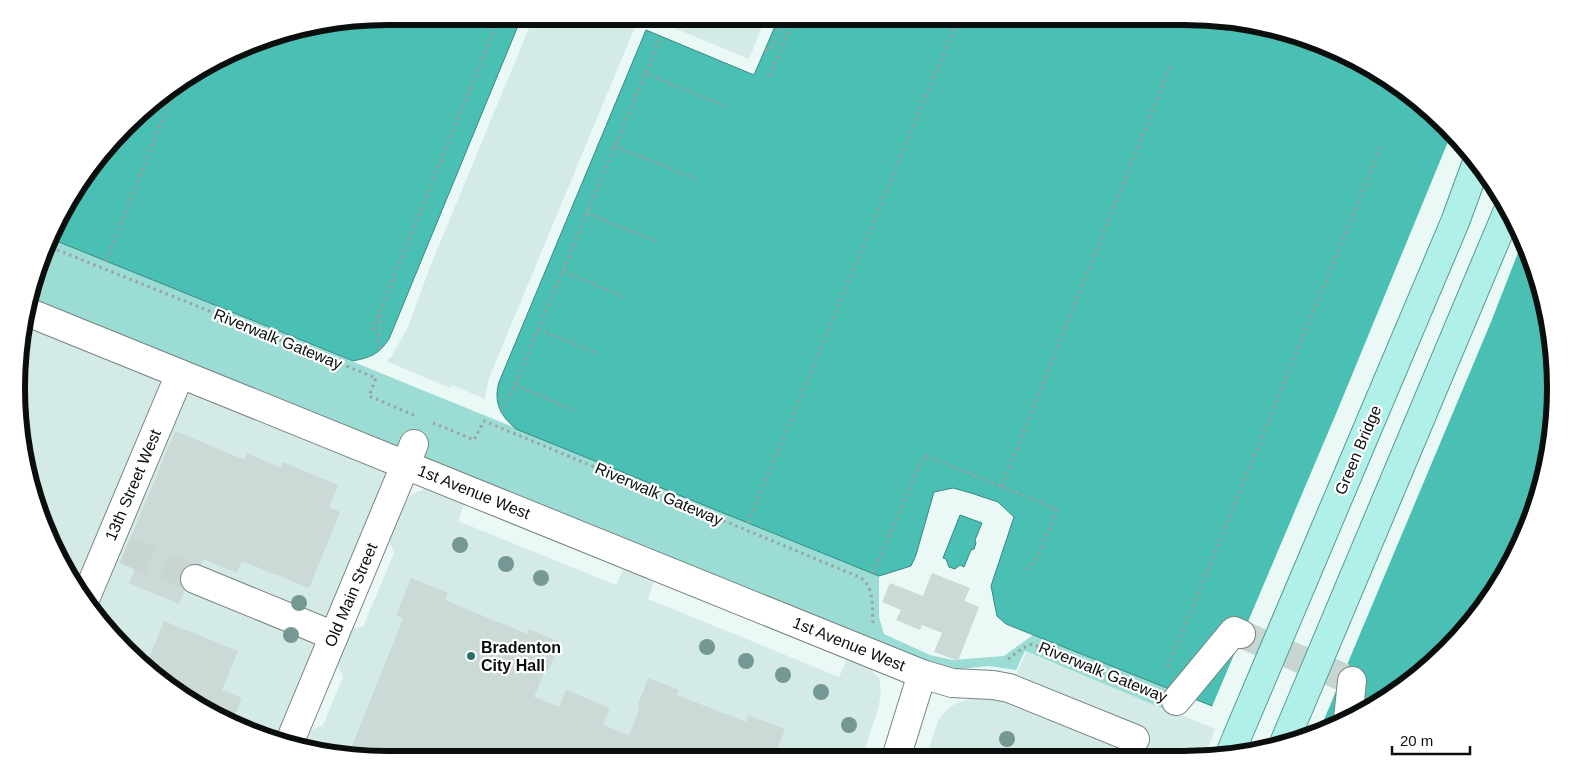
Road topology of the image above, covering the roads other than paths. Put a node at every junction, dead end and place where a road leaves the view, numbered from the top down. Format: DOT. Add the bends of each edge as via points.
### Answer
graph roads {
  1 [pos="1474,170"];
  2 [pos="1504,217"];
  3 [pos="33,314"];
  4 [pos="180,374"];
  5 [pos="413,442"];
  6 [pos="195,579"];
  7 [pos="88,593"];
  8 [pos="1241,634"];
  9 [pos="334,636"];
  10 [pos="922,674"];
  11 [pos="1352,681"];
  12 [pos="1176,701"];
  13 [pos="1349,712"];
  14 [pos="1287,736"];
  15 [pos="291,738"];
  16 [pos="1134,739"];
  17 [pos="1233,747"];
  18 [pos="898,751"];
  1 -- 17 [label="main road, Green Bridge, bridge"];
  2 -- 14 [label="main road, bridge"];
  3 -- 4 [label="street, 1st Avenue West"];
  4 -- 5 [label="street, 1st Avenue West"];
  4 -- 7 [label="street, 13th Street West" via="117,546"];
  5 -- 9 [label="street, Old Main Street"];
  5 -- 10 [label="street, 1st Avenue West"];
  6 -- 9 [label="street"];
  8 -- 12 [label="street, Riverwalk Gateway" via="1234,631"];
  9 -- 15 [label="street, Old Main Street"];
  10 -- 16 [label="street, 1st Avenue West" via="952,683 1009,688"];
  10 -- 18 [label="street"];
  11 -- 13 [label="street"];
}
